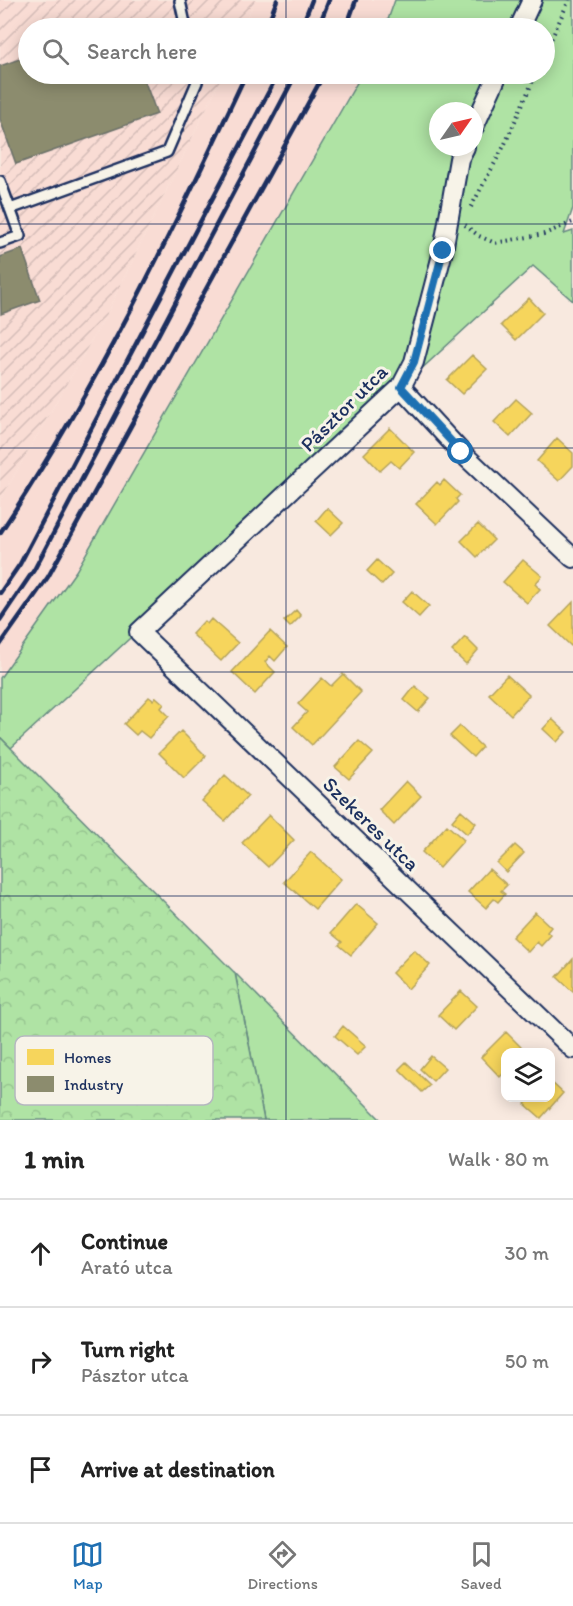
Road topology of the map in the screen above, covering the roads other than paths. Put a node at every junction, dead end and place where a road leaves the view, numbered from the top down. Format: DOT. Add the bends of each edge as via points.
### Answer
graph roads {
  1 [pos="532,0"];
  2 [pos="180,2"];
  3 [pos="184,18"];
  4 [pos="524,18"];
  5 [pos="196,84"];
  6 [pos="493,84"];
  7 [pos="483,107"];
  8 [pos="460,156"];
  9 [pos="0,181"];
  10 [pos="10,209"];
  11 [pos="0,243"];
  12 [pos="401,387"];
  13 [pos="573,558"];
  14 [pos="138,633"];
  15 [pos="573,1049"];
  1 -- 4 [label="street"];
  2 -- 3 [label="lane"];
  5 -- 10 [label="lane" via="167,152"];
  6 -- 7 [label="street"];
  8 -- 12 [label="street, Pásztor utca" via="443,251 414,362"];
  9 -- 10 [label="lane"];
  10 -- 11 [label="lane" via="20,236"];
  12 -- 13 [label="street" via="461,452"];
  12 -- 14 [label="street, Pásztor utca"];
  14 -- 15 [label="street, Szekeres utca"];
}
